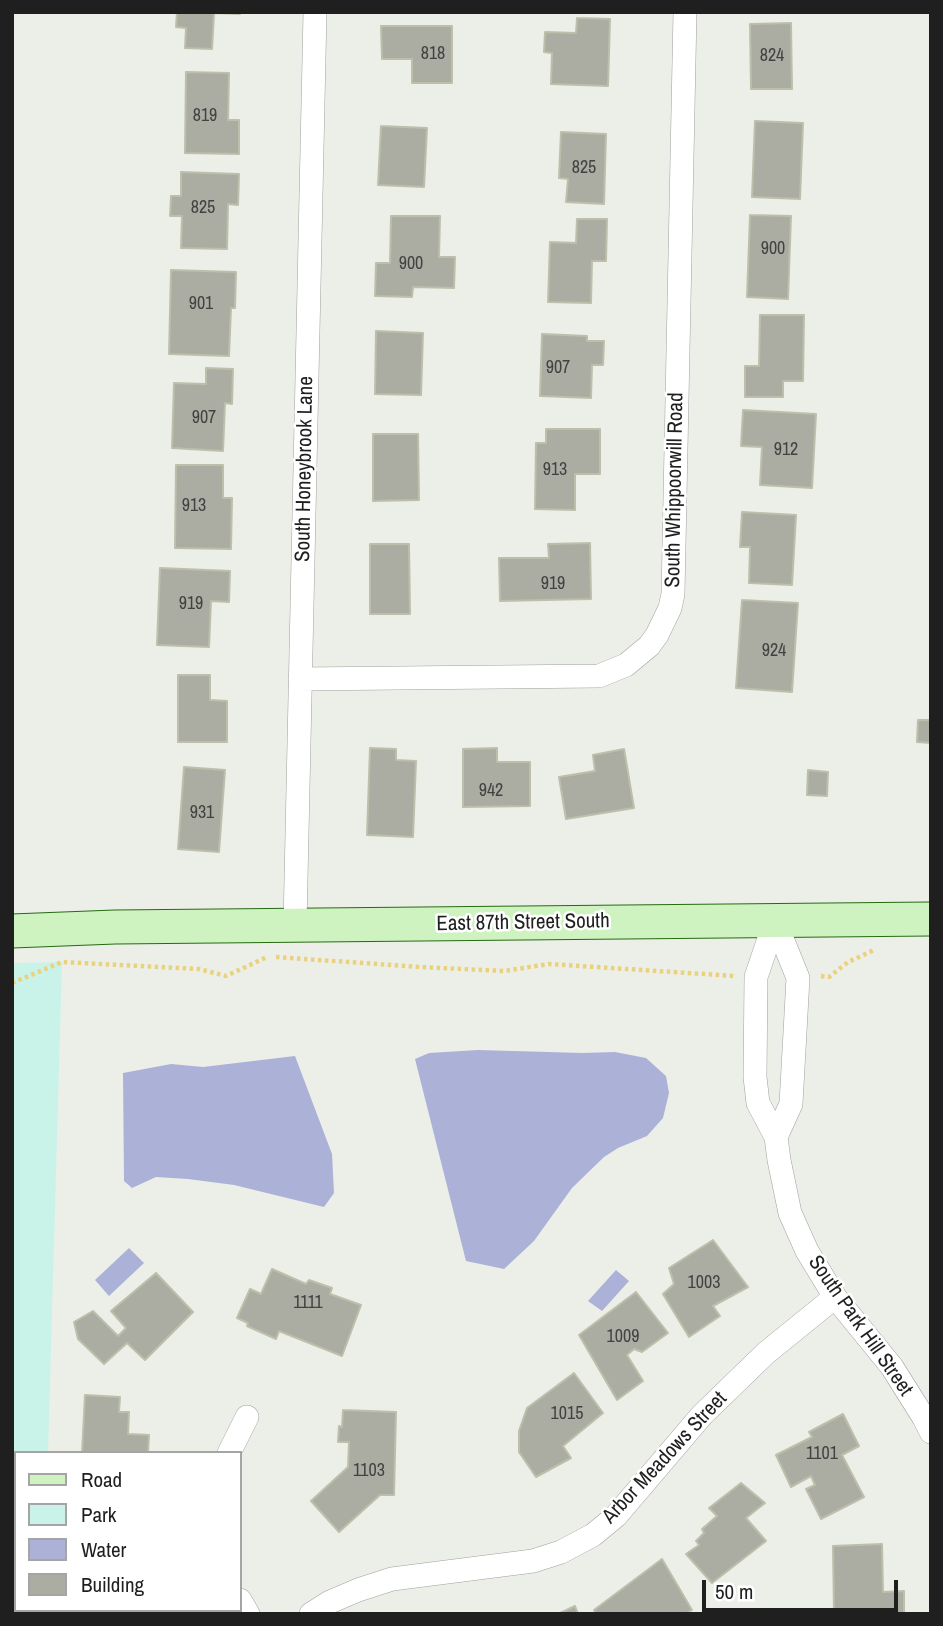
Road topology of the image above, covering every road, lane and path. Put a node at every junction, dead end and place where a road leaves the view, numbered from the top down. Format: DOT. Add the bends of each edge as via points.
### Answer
graph roads {
  1 [pos="315,12"];
  2 [pos="685,12"];
  3 [pos="300,679"];
  4 [pos="931,919"];
  5 [pos="775,921"];
  6 [pos="295,925"];
  7 [pos="12,931"];
  8 [pos="877,949"];
  9 [pos="741,976"];
  10 [pos="829,976"];
  11 [pos="12,983"];
  12 [pos="776,1138"];
  13 [pos="835,1297"];
  14 [pos="247,1417"];
  15 [pos="931,1432"];
  16 [pos="230,1451"];
  17 [pos="311,1614"];
  1 -- 3 [label="street, South Honeybrook Lane"];
  2 -- 3 [label="street, South Whippoorwill Road" via="673,594 661,628 638,657 599,676"];
  3 -- 6 [label="street, South Honeybrook Lane"];
  4 -- 5 [label="street, East 87th Street South"];
  5 -- 6 [label="street, East 87th Street South"];
  5 -- 12 [label="street, South Park Hill Street" via="756,977 755,1077 758,1103"];
  5 -- 12 [label="street" via="798,978 791,1104"];
  6 -- 7 [label="street, East 87th Street South"];
  8 -- 10 [label="path"];
  9 -- 11 [label="path" via="549,964 504,971 266,957 226,976 200,969 62,962"];
  12 -- 13 [label="street, South Park Hill Street" via="790,1213"];
  13 -- 15 [label="street, South Park Hill Street" via="891,1367"];
  13 -- 17 [label="street, Arbor Meadows Street" via="766,1353 702,1415 616,1516 593,1535 533,1561 392,1579"];
  14 -- 16 [label="street"];
}
